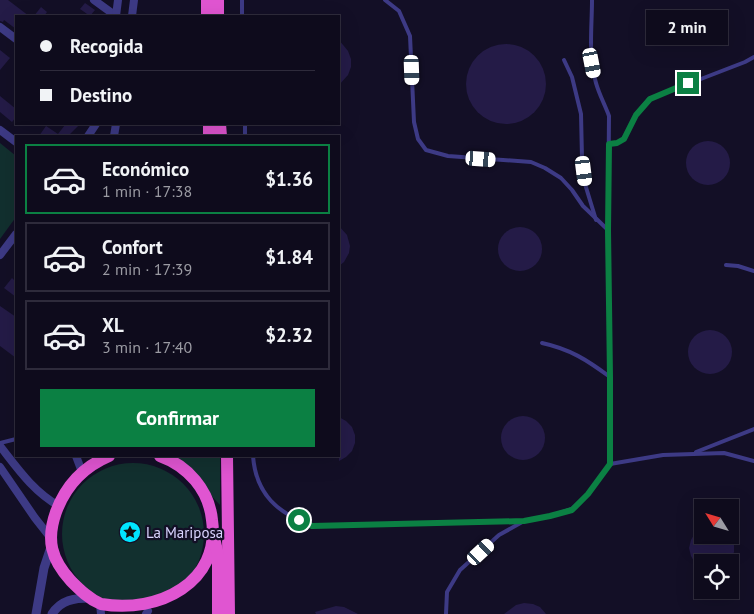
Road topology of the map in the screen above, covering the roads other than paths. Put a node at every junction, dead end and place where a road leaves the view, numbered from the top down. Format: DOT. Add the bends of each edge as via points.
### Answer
graph roads {
  1 [pos="94,0"];
  2 [pos="118,0"];
  3 [pos="134,0"];
  4 [pos="207,0"];
  5 [pos="218,0"];
  6 [pos="242,0"];
  7 [pos="385,0"];
  8 [pos="592,0"];
  9 [pos="115,15"];
  10 [pos="116,15"];
  11 [pos="132,15"];
  12 [pos="207,15"];
  13 [pos="218,15"];
  14 [pos="242,15"];
  15 [pos="0,27"];
  16 [pos="15,38"];
  17 [pos="754,57"];
  18 [pos="564,60"];
  19 [pos="0,130"];
  20 [pos="15,141"];
  21 [pos="609,144"];
  22 [pos="596,220"];
  23 [pos="608,230"];
  24 [pos="15,235"];
  25 [pos="0,255"];
  26 [pos="726,265"];
  27 [pos="754,271"];
  28 [pos="542,342"];
  29 [pos="610,377"];
  30 [pos="754,429"];
  31 [pos="15,439"];
  32 [pos="0,445"];
  33 [pos="692,454"];
  34 [pos="76,457"];
  35 [pos="106,457"];
  36 [pos="162,457"];
  37 [pos="227,457"];
  38 [pos="253,457"];
  39 [pos="754,462"];
  40 [pos="610,464"];
  41 [pos="0,468"];
  42 [pos="82,472"];
  43 [pos="228,483"];
  44 [pos="59,506"];
  45 [pos="524,521"];
  46 [pos="214,530"];
  47 [pos="51,542"];
  48 [pos="97,605"];
  49 [pos="153,611"];
  50 [pos="36,614"];
  51 [pos="52,614"];
  52 [pos="218,614"];
  53 [pos="229,614"];
  54 [pos="446,614"];
  1 -- 9 [label="street"];
  2 -- 10 [label="street"];
  3 -- 11 [label="street"];
  4 -- 12 [label="highway"];
  5 -- 13 [label="highway"];
  6 -- 14 [label="lane"];
  7 -- 22 [label="lane" via="399,11 410,36 414,122 418,139 426,150 448,156 531,162 561,178"];
  8 -- 21 [label="lane" via="592,63 596,85 609,116"];
  15 -- 16 [label="street"];
  17 -- 21 [label="lane" via="650,99 636,115 624,139"];
  18 -- 22 [label="lane" via="572,77 581,114 582,158"];
  19 -- 20 [label="street"];
  21 -- 23 [label="lane"];
  22 -- 23 [label="lane"];
  23 -- 29 [label="lane"];
  24 -- 25 [label="street"];
  26 -- 27 [label="lane"];
  28 -- 29 [label="lane" via="576,353"];
  29 -- 40 [label="lane"];
  30 -- 33 [label="lane"];
  31 -- 32 [label="lane"];
  32 -- 44 [label="street" via="31,485"];
  33 -- 39 [label="lane" via="724,453"];
  33 -- 40 [label="lane" via="663,454"];
  34 -- 42 [label="street"];
  35 -- 42 [label="highway"];
  36 -- 46 [label="highway" via="181,467 200,487 212,514"];
  37 -- 43 [label="highway"];
  38 -- 45 [label="lane" via="258,481 269,500 286,514 312,526"];
  40 -- 45 [label="lane" via="572,510"];
  41 -- 47 [label="street"];
  42 -- 44 [label="highway" via="66,490"];
  43 -- 46 [label="highway"];
  43 -- 53 [label="highway"];
  44 -- 47 [label="highway"];
  45 -- 54 [label="lane" via="499,536 460,570 447,592"];
  46 -- 49 [label="highway" via="210,553 193,585"];
  46 -- 52 [label="highway" via="218,555"];
  47 -- 48 [label="highway" via="64,574"];
  47 -- 50 [label="street"];
  48 -- 49 [label="highway" via="127,611"];
  48 -- 51 [label="street" via="66,600"];
}
